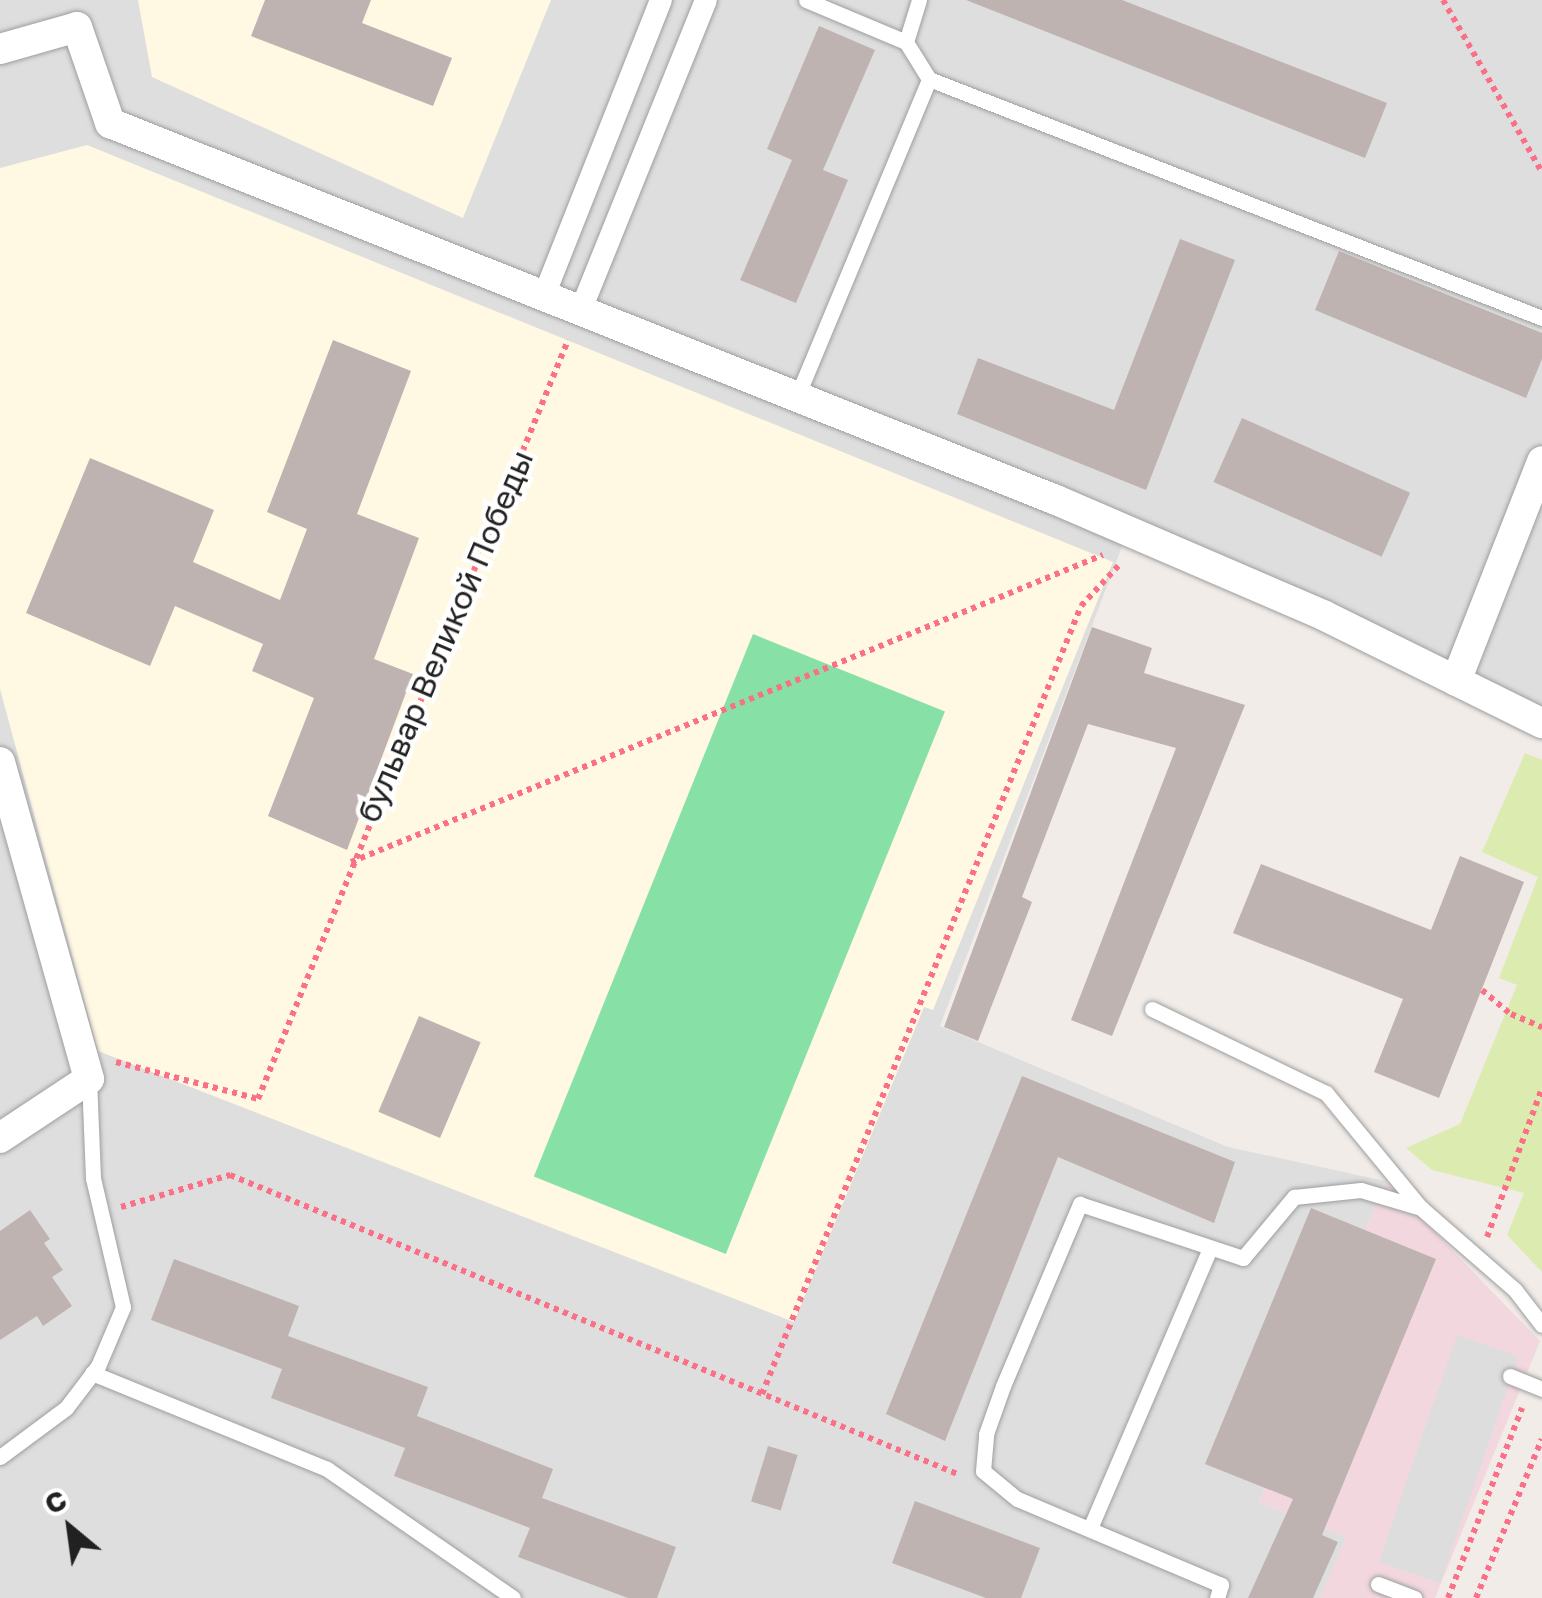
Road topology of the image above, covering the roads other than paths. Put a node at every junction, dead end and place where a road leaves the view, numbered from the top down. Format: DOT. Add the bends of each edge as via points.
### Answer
graph roads {
  1 [pos="661,0"];
  2 [pos="706,0"];
  3 [pos="806,0"];
  4 [pos="919,0"];
  5 [pos="906,42"];
  6 [pos="0,49"];
  7 [pos="929,79"];
  8 [pos="543,298"];
  9 [pos="580,312"];
  10 [pos="1542,318"];
  11 [pos="796,399"];
  12 [pos="1542,461"];
  13 [pos="1456,680"];
  14 [pos="1542,723"];
  15 [pos="0,762"];
  16 [pos="1152,1009"];
  17 [pos="89,1079"];
  18 [pos="0,1138"];
  19 [pos="1421,1208"];
  20 [pos="1210,1248"];
  21 [pos="1542,1325"];
  22 [pos="92,1373"];
  23 [pos="1510,1376"];
  24 [pos="1536,1388"];
  25 [pos="0,1458"];
  26 [pos="1090,1526"];
  27 [pos="1378,1584"];
  28 [pos="513,1598"];
  29 [pos="1216,1598"];
  30 [pos="1414,1598"];
  1 -- 8 [label="street"];
  2 -- 9 [label="street"];
  3 -- 5 [label="lane"];
  4 -- 5 [label="lane"];
  5 -- 7 [label="lane"];
  6 -- 8 [label="street" via="77,28 110,123"];
  7 -- 10 [label="lane"];
  7 -- 11 [label="lane"];
  8 -- 9 [label="street"];
  9 -- 11 [label="street"];
  11 -- 13 [label="street" via="1144,538"];
  12 -- 13 [label="street"];
  13 -- 14 [label="street"];
  15 -- 17 [label="street"];
  16 -- 19 [label="lane" via="1326,1093"];
  17 -- 18 [label="street"];
  17 -- 22 [label="lane" via="93,1178 123,1307"];
  19 -- 20 [label="lane" via="1361,1190 1294,1197 1243,1258"];
  19 -- 21 [label="lane" via="1479,1256"];
  20 -- 26 [label="lane"];
  20 -- 26 [label="lane" via="1080,1204 1072,1222 992,1418 983,1471 1017,1498"];
  22 -- 25 [label="lane" via="66,1408"];
  22 -- 28 [label="lane" via="328,1468"];
  23 -- 24 [label="lane"];
  26 -- 29 [label="lane" via="1221,1585"];
  27 -- 30 [label="lane"];
}
